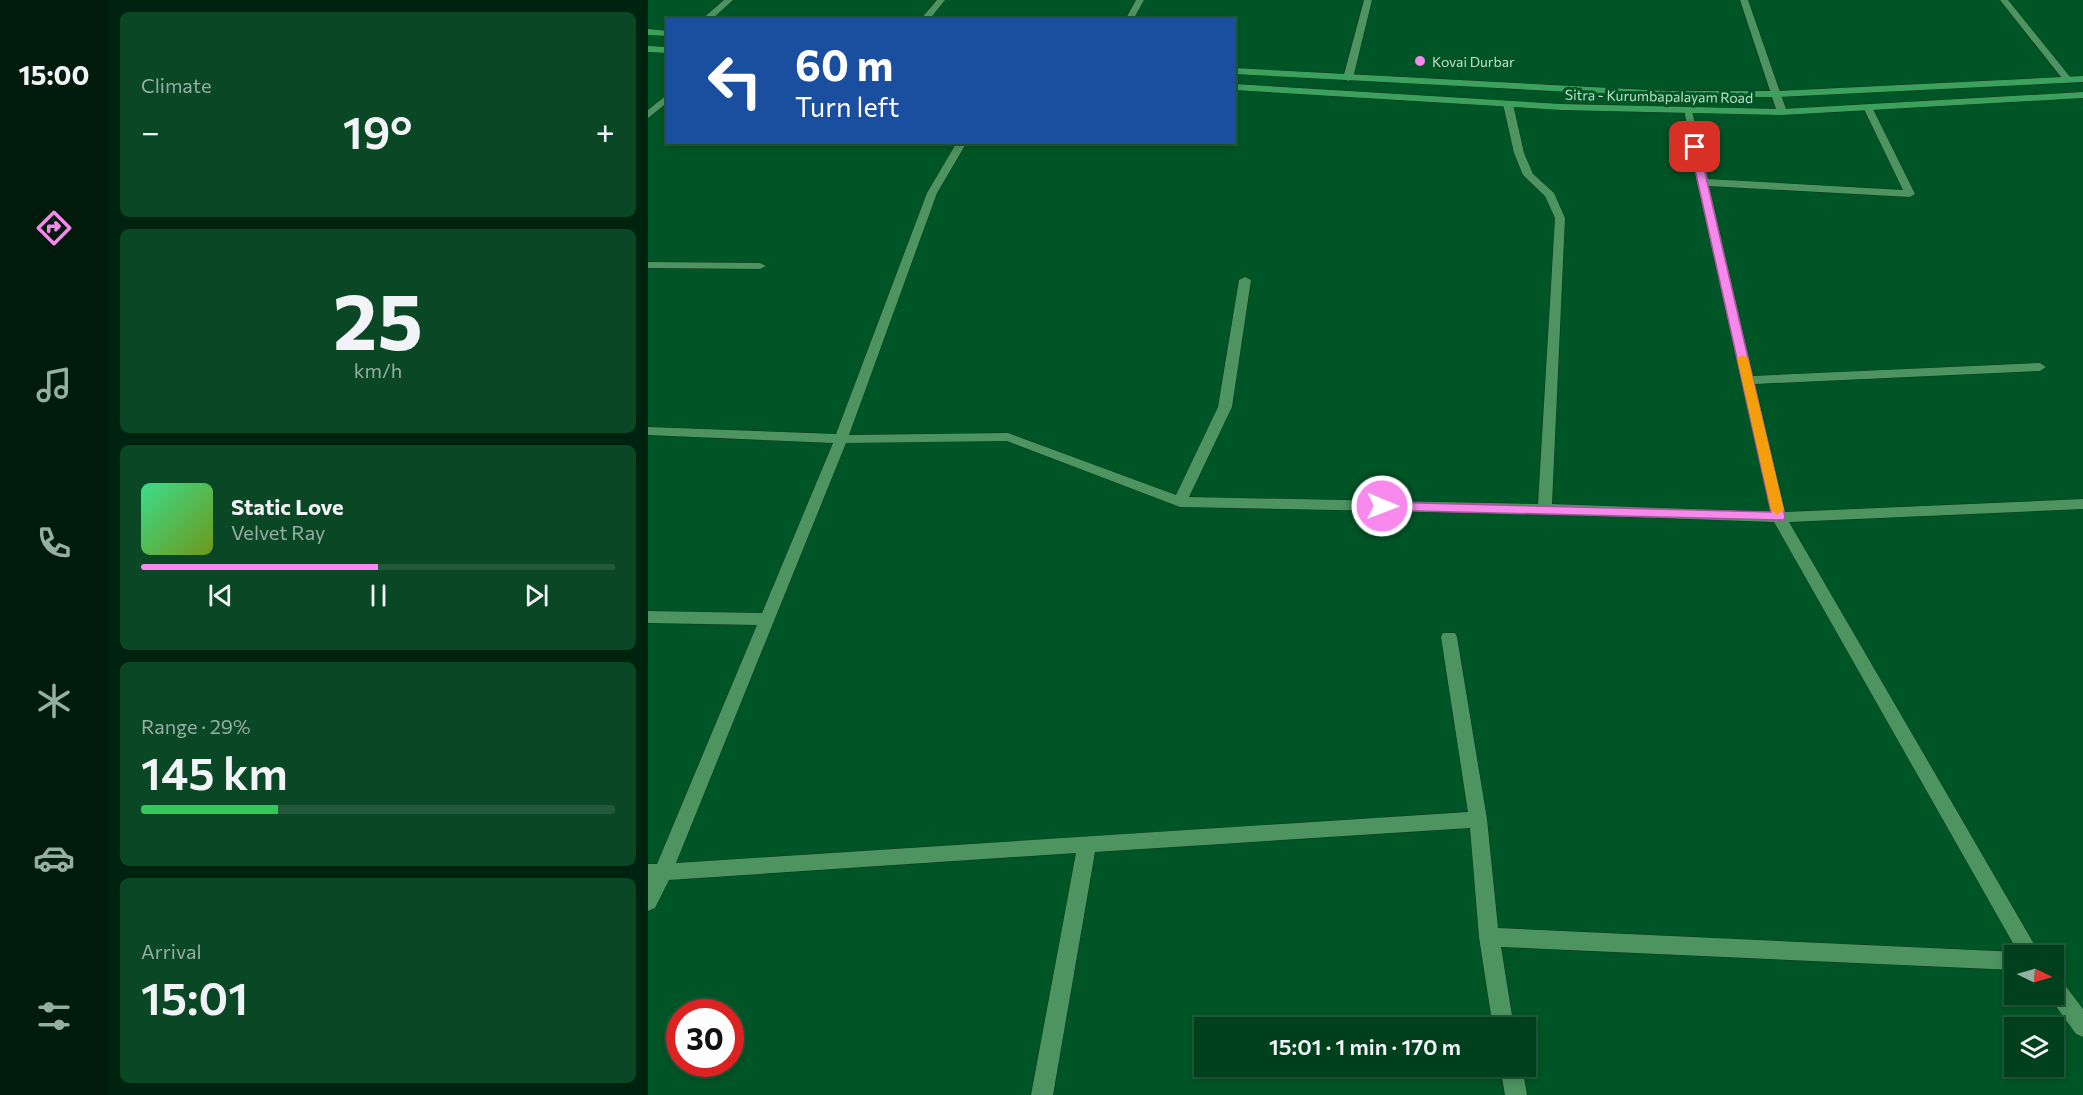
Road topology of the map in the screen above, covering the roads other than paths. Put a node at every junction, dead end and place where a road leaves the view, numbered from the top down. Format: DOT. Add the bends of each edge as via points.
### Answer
graph roads {
  1 [pos="729,0"];
  2 [pos="940,0"];
  3 [pos="1140,0"];
  4 [pos="1368,0"];
  5 [pos="1744,0"];
  6 [pos="2004,0"];
  7 [pos="707,18"];
  8 [pos="926,18"];
  9 [pos="1130,18"];
  10 [pos="648,32"];
  11 [pos="666,34"];
  12 [pos="648,49"];
  13 [pos="666,50"];
  14 [pos="1236,71"];
  15 [pos="1348,78"];
  16 [pos="2083,79"];
  17 [pos="2068,80"];
  18 [pos="1236,87"];
  19 [pos="1776,94"];
  20 [pos="2083,95"];
  21 [pos="666,99"];
  22 [pos="1508,104"];
  23 [pos="1868,107"];
  24 [pos="1687,111"];
  25 [pos="1782,112"];
  26 [pos="648,115"];
  27 [pos="961,144"];
  28 [pos="1702,182"];
  29 [pos="648,265"];
  30 [pos="760,266"];
  31 [pos="1245,280"];
  32 [pos="2040,367"];
  33 [pos="1748,380"];
  34 [pos="648,431"];
  35 [pos="841,438"];
  36 [pos="1180,502"];
  37 [pos="2083,504"];
  38 [pos="1545,509"];
  39 [pos="1779,517"];
  40 [pos="648,617"];
  41 [pos="766,619"];
  42 [pos="1449,637"];
  43 [pos="1478,819"];
  44 [pos="1087,846"];
  45 [pos="656,872"];
  46 [pos="648,902"];
  47 [pos="1489,937"];
  48 [pos="2025,945"];
  49 [pos="2004,960"];
  50 [pos="2064,1001"];
  51 [pos="1502,1017"];
  52 [pos="2083,1027"];
  53 [pos="1513,1077"];
  54 [pos="1042,1095"];
  55 [pos="1516,1095"];
  1 -- 7 [label="street"];
  2 -- 8 [label="street"];
  3 -- 9 [label="street"];
  4 -- 15 [label="street"];
  5 -- 19 [label="street"];
  6 -- 17 [label="street"];
  10 -- 11 [label="main road"];
  12 -- 13 [label="main road"];
  14 -- 15 [label="main road"];
  15 -- 19 [label="main road" via="1667,94"];
  16 -- 17 [label="main road"];
  17 -- 19 [label="main road"];
  18 -- 22 [label="main road, Sitra - Kurumbapalayam Road"];
  19 -- 25 [label="street"];
  20 -- 23 [label="main road, Sitra - Kurumbapalayam Road"];
  21 -- 26 [label="street"];
  22 -- 24 [label="main road, Sitra - Kurumbapalayam Road"];
  22 -- 38 [label="street" via="1528,175 1550,195 1560,218"];
  23 -- 25 [label="main road, Sitra - Kurumbapalayam Road"];
  23 -- 28 [label="street" via="1910,194"];
  24 -- 25 [label="main road, Sitra - Kurumbapalayam Road"];
  24 -- 28 [label="street"];
  27 -- 35 [label="street" via="932,193"];
  28 -- 33 [label="street"];
  29 -- 30 [label="street"];
  31 -- 36 [label="street" via="1225,407"];
  32 -- 33 [label="street"];
  33 -- 39 [label="street"];
  34 -- 35 [label="street"];
  35 -- 36 [label="street" via="1008,437"];
  35 -- 41 [label="street"];
  36 -- 38 [label="street"];
  37 -- 39 [label="street"];
  38 -- 39 [label="street"];
  39 -- 48 [label="street"];
  40 -- 41 [label="street"];
  41 -- 45 [label="street"];
  42 -- 43 [label="street"];
  43 -- 44 [label="street"];
  43 -- 47 [label="street"];
  44 -- 45 [label="street"];
  44 -- 54 [label="street"];
  45 -- 46 [label="street"];
  47 -- 49 [label="street"];
  47 -- 51 [label="street"];
  50 -- 52 [label="street"];
  53 -- 55 [label="street"];
}
